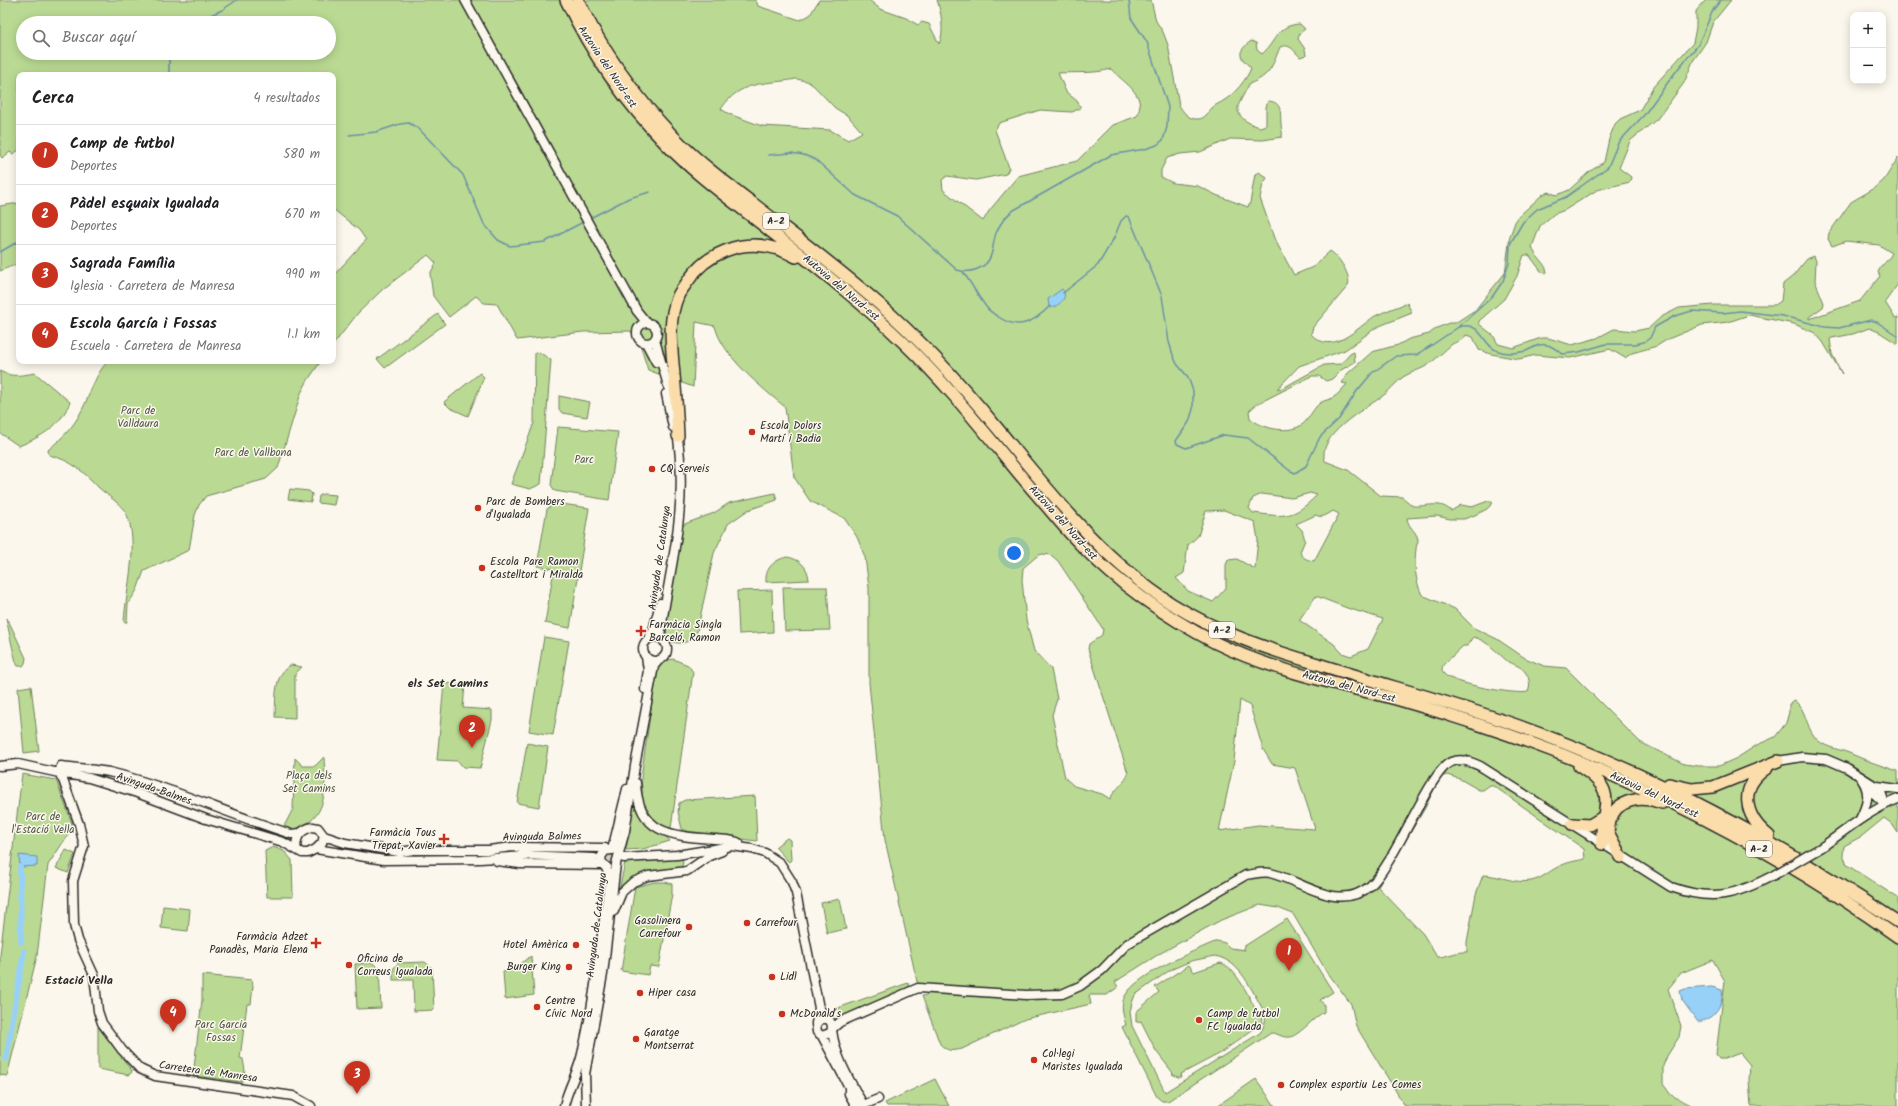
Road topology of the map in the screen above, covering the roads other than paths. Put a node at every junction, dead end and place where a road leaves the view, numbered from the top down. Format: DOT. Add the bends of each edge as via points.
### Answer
graph roads {
  1 [pos="465,0"];
  2 [pos="566,0"];
  3 [pos="578,0"];
  4 [pos="832,280"];
  5 [pos="643,324"];
  6 [pos="655,340"];
  7 [pos="646,343"];
  8 [pos="678,436"];
  9 [pos="649,638"];
  10 [pos="660,638"];
  11 [pos="646,657"];
  12 [pos="659,660"];
  13 [pos="1566,756"];
  14 [pos="1778,761"];
  15 [pos="0,766"];
  16 [pos="635,766"];
  17 [pos="60,770"];
  18 [pos="1862,779"];
  19 [pos="1651,780"];
  20 [pos="1876,786"];
  21 [pos="1867,787"];
  22 [pos="1898,789"];
  23 [pos="1898,799"];
  24 [pos="1885,804"];
  25 [pos="1691,812"];
  26 [pos="1603,817"];
  27 [pos="1859,820"];
  28 [pos="1572,824"];
  29 [pos="300,834"];
  30 [pos="1609,834"];
  31 [pos="324,836"];
  32 [pos="1602,844"];
  33 [pos="732,846"];
  34 [pos="749,848"];
  35 [pos="316,849"];
  36 [pos="296,850"];
  37 [pos="476,850"];
  38 [pos="1784,850"];
  39 [pos="525,856"];
  40 [pos="615,856"];
  41 [pos="1621,857"];
  42 [pos="594,858"];
  43 [pos="480,859"];
  44 [pos="604,865"];
  45 [pos="1898,922"];
  46 [pos="609,923"];
  47 [pos="1898,937"];
  48 [pos="818,1008"];
  49 [pos="816,1023"];
  50 [pos="831,1024"];
  51 [pos="822,1036"];
  52 [pos="849,1087"];
  53 [pos="874,1102"];
  54 [pos="308,1104"];
  55 [pos="859,1104"];
  56 [pos="564,1106"];
  57 [pos="586,1106"];
  1 -- 5 [label="street"];
  2 -- 4 [label="highway, Autovia del Nord-est / A-2" via="582,33 614,81 664,143 701,176"];
  3 -- 19 [label="highway, Autovia del Nord-est / A-2" via="617,69 675,138 716,175 900,322 968,393 1080,527 1136,579 1198,619 1257,645 1515,725"];
  4 -- 8 [label="highway" via="786,251 762,245 732,248 718,254 693,273 678,296 672,319 671,340"];
  4 -- 13 [label="highway, Autovia del Nord-est / A-2" via="923,361 1079,544 1121,583 1166,614 1217,643 1243,654 1332,683 1461,719"];
  5 -- 6 [label="street" via="652,324 657,328"];
  5 -- 7 [label="street" via="637,330 638,337"];
  6 -- 7 [label="street"];
  6 -- 8 [label="street, Avinguda de Catalunya" via="672,400"];
  7 -- 9 [label="street, Avinguda de Catalunya" via="654,356 668,401 677,473 676,508 662,595"];
  8 -- 10 [label="street, Avinguda de Catalunya" via="679,516"];
  9 -- 10 [label="street"];
  9 -- 11 [label="street" via="643,647"];
  10 -- 12 [label="street" via="666,648 665,654"];
  11 -- 12 [label="street"];
  11 -- 40 [label="street, Avinguda de Catalunya" via="648,670"];
  12 -- 16 [label="street, Avinguda de Catalunya" via="654,666"];
  13 -- 25 [label="highway, Autovia del Nord-est / A-2"];
  13 -- 26 [label="highway" via="1600,783 1606,804"];
  14 -- 18 [label="street" via="1795,757 1820,758 1838,764"];
  14 -- 19 [label="highway" via="1706,788 1684,788"];
  14 -- 38 [label="highway" via="1755,778 1748,802 1751,815 1757,824"];
  15 -- 17 [label="street, Avinguda Balmes" via="18,764"];
  16 -- 34 [label="street" via="639,805 645,818 655,827 663,832 679,835 736,841"];
  16 -- 40 [label="street, Avinguda de Catalunya" via="625,831"];
  17 -- 29 [label="street, Avinguda Balmes" via="108,772 175,792 286,833"];
  17 -- 36 [label="street, Avinguda Balmes" via="119,787 206,820 283,842"];
  17 -- 54 [label="street, Carretera de Manresa" via="84,846 73,881 74,925 94,975 102,1023 122,1050 140,1069 155,1076 293,1096"];
  18 -- 20 [label="street"];
  18 -- 21 [label="street"];
  19 -- 38 [label="highway, Autovia del Nord-est / A-2" via="1729,818"];
  20 -- 22 [label="street"];
  20 -- 24 [label="street" via="1882,792"];
  21 -- 24 [label="street"];
  21 -- 27 [label="street" via="1866,806"];
  23 -- 24 [label="street"];
  24 -- 27 [label="street"];
  25 -- 30 [label="highway" via="1675,809 1654,800 1626,802 1616,810 1610,821"];
  25 -- 47 [label="highway, Autovia del Nord-est / A-2" via="1826,888"];
  26 -- 28 [label="highway" via="1590,825"];
  26 -- 32 [label="highway"];
  27 -- 41 [label="street, bridge" via="1822,847 1774,876 1746,890 1724,895 1686,893 1671,887"];
  28 -- 32 [label="street"];
  28 -- 50 [label="street" via="1480,766 1468,760 1450,762 1434,781 1396,850 1372,885 1362,892 1342,897 1322,895 1269,873 1246,875 1127,944 1102,970 1080,986 1062,994 1026,995 918,988"];
  29 -- 31 [label="street" via="312,826 318,828"];
  29 -- 36 [label="street" via="296,841"];
  30 -- 32 [label="highway"];
  30 -- 41 [label="highway"];
  31 -- 35 [label="street"];
  31 -- 37 [label="street, Avinguda Balmes" via="337,842 392,851"];
  32 -- 41 [label="street"];
  33 -- 34 [label="street"];
  33 -- 40 [label="street" via="677,854"];
  33 -- 46 [label="street" via="709,856 687,871 648,876 633,882 622,892"];
  34 -- 48 [label="street" via="765,853 780,863 792,882 801,915"];
  35 -- 36 [label="street" via="305,853"];
  35 -- 43 [label="street, Avinguda Balmes" via="384,860"];
  37 -- 39 [label="street, Avinguda Balmes"];
  37 -- 40 [label="street, Avinguda Balmes" via="512,847 604,848"];
  38 -- 45 [label="highway, Autovia del Nord-est / A-2"];
  39 -- 42 [label="street"];
  39 -- 43 [label="street, Avinguda Balmes"];
  40 -- 44 [label="street, Avinguda Balmes" via="610,867"];
  40 -- 44 [label="street" via="601,855"];
  40 -- 46 [label="street, Avinguda de Catalunya"];
  43 -- 44 [label="street, Avinguda Balmes" via="520,864"];
  44 -- 56 [label="street, Avinguda de Catalunya" via="609,882 599,954 582,1054 577,1073 567,1091"];
  46 -- 57 [label="street, Avinguda de Catalunya" via="603,974 585,1074 588,1100"];
  48 -- 49 [label="street"];
  48 -- 50 [label="street"];
  49 -- 50 [label="street" via="821,1019"];
  49 -- 51 [label="street" via="816,1030"];
  50 -- 51 [label="street" via="827,1035"];
  50 -- 55 [label="street" via="837,1050"];
  51 -- 52 [label="street"];
  52 -- 55 [label="street"];
  52 -- 55 [label="street"];
  53 -- 55 [label="street"];
  53 -- 55 [label="street"];
}
